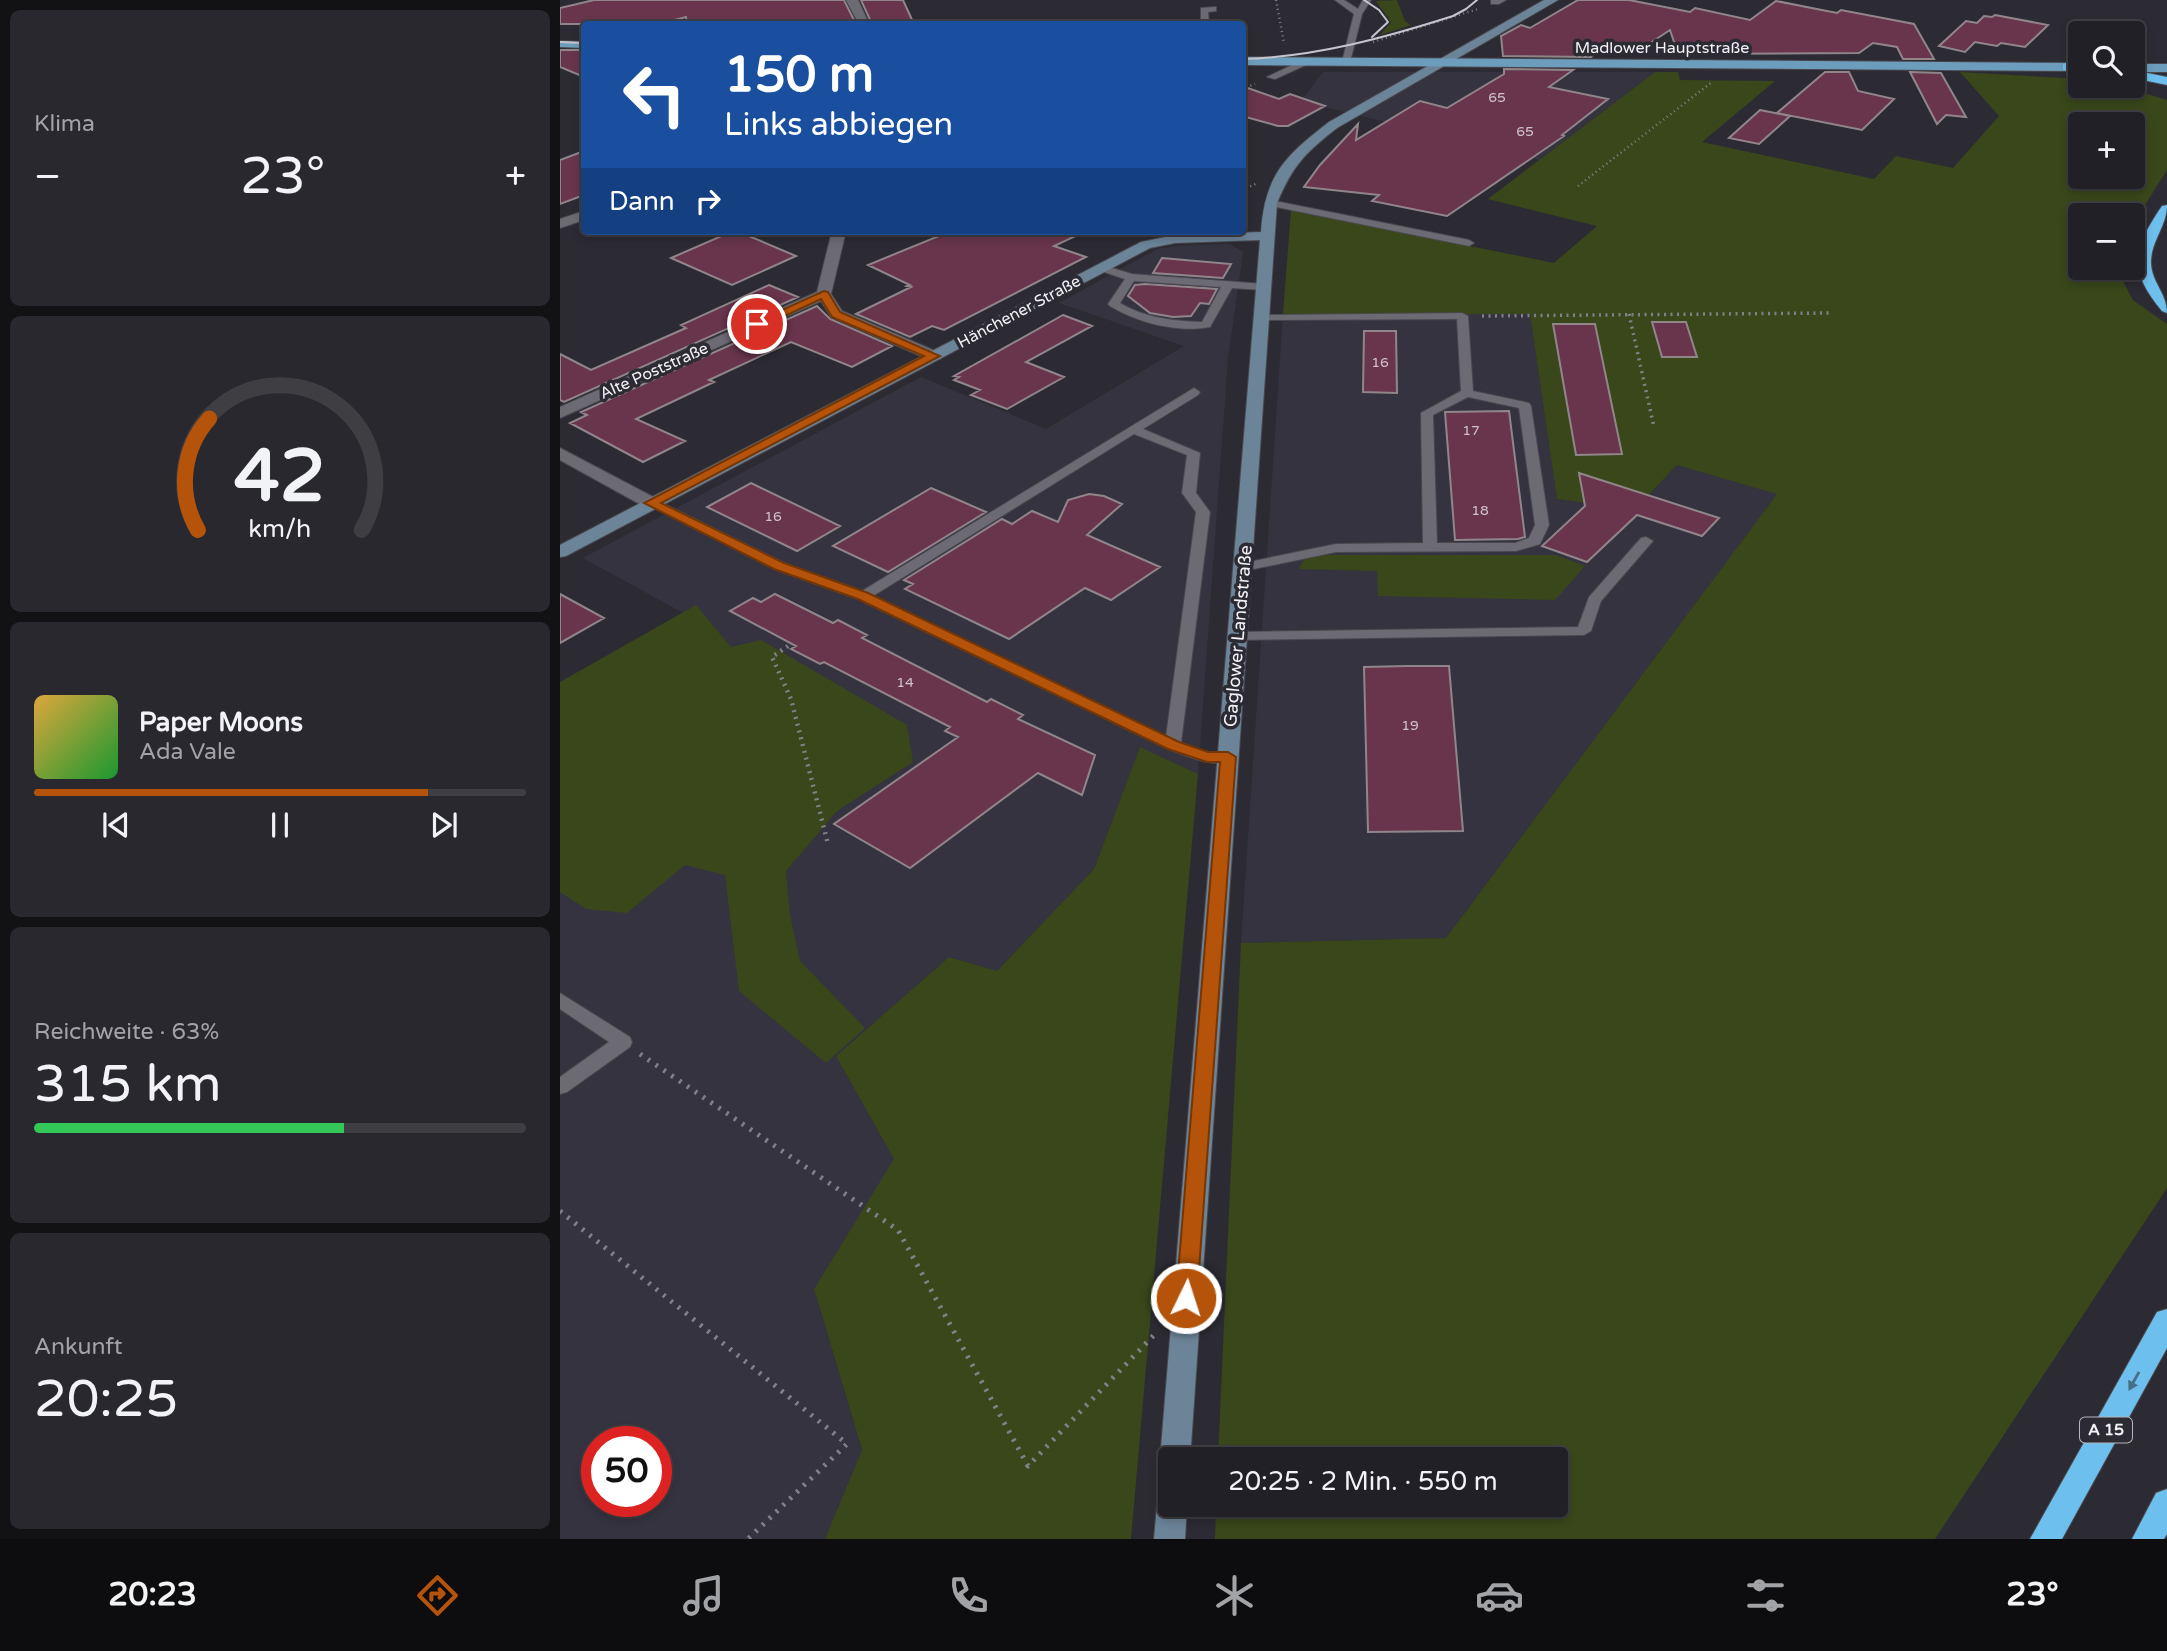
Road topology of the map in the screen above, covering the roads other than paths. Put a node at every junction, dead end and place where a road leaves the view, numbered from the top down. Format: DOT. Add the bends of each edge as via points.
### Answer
graph roads {
  1 [pos="852,0"];
  2 [pos="1339,0"];
  3 [pos="1367,0"];
  4 [pos="1552,0"];
  5 [pos="1213,9"];
  6 [pos="1358,13"];
  7 [pos="862,21"];
  8 [pos="1206,21"];
  9 [pos="560,44"];
  10 [pos="581,45"];
  11 [pos="1286,58"];
  12 [pos="1246,61"];
  13 [pos="1305,62"];
  14 [pos="1346,62"];
  15 [pos="1438,63"];
  16 [pos="2067,67"];
  17 [pos="2145,68"];
  18 [pos="2167,68"];
  19 [pos="2145,77"];
  20 [pos="2167,81"];
  21 [pos="1270,203"];
  22 [pos="2167,209"];
  23 [pos="581,216"];
  24 [pos="560,224"];
  25 [pos="838,235"];
  26 [pos="1268,236"];
  27 [pos="1469,243"];
  28 [pos="1102,268"];
  29 [pos="1131,277"];
  30 [pos="1227,286"];
  31 [pos="1264,287"];
  32 [pos="824,294"];
  33 [pos="2167,308"];
  34 [pos="1262,317"];
  35 [pos="934,356"];
  36 [pos="1194,392"];
  37 [pos="1467,393"];
  38 [pos="560,413"];
  39 [pos="1134,430"];
  40 [pos="560,453"];
  41 [pos="651,503"];
  42 [pos="1646,541"];
  43 [pos="1430,547"];
  44 [pos="560,552"];
  45 [pos="1244,567"];
  46 [pos="863,596"];
  47 [pos="1238,636"];
  48 [pos="1173,746"];
  49 [pos="1228,757"];
  50 [pos="560,1000"];
  51 [pos="560,1087"];
  52 [pos="2167,1321"];
  53 [pos="1176,1447"];
  54 [pos="2167,1503"];
  55 [pos="1171,1517"];
  56 [pos="1170,1539"];
  57 [pos="2045,1539"];
  58 [pos="2147,1539"];
  1 -- 7 [label="street"];
  2 -- 6 [label="lane"];
  3 -- 6 [label="lane"];
  4 -- 15 [label="main road, Gaglower Landstraße"];
  5 -- 8 [label="lane" via="1204,10"];
  6 -- 14 [label="lane"];
  9 -- 10 [label="main road"];
  11 -- 12 [label="main road, Madlower Hauptstraße"];
  11 -- 13 [label="main road, Madlower Hauptstraße"];
  11 -- 13 [label="lane" via="1272,75"];
  13 -- 14 [label="main road, Madlower Hauptstraße"];
  14 -- 15 [label="main road, Madlower Hauptstraße"];
  15 -- 16 [label="main road, Madlower Hauptstraße"];
  15 -- 21 [label="main road, Gaglower Landstraße" via="1304,148 1283,172"];
  17 -- 18 [label="main road"];
  19 -- 20 [label="highway"];
  21 -- 26 [label="main road, Gaglower Landstraße"];
  21 -- 27 [label="lane"];
  22 -- 33 [label="highway" via="2152,231 2141,261 2144,276"];
  23 -- 24 [label="street"];
  25 -- 32 [label="street"];
  26 -- 28 [label="main road, Hänchener Straße" via="1164,240"];
  26 -- 31 [label="main road, Gaglower Landstraße"];
  28 -- 29 [label="lane"];
  28 -- 35 [label="main road, Hänchener Straße"];
  29 -- 30 [label="lane"];
  29 -- 30 [label="lane" via="1114,304 1128,314 1185,325 1206,325"];
  30 -- 31 [label="lane"];
  31 -- 34 [label="main road, Gaglower Landstraße"];
  32 -- 35 [label="street" via="836,314"];
  32 -- 38 [label="street, Alte Poststraße"];
  34 -- 37 [label="lane" via="1462,316"];
  34 -- 45 [label="main road, Gaglower Landstraße"];
  35 -- 41 [label="main road, Hänchener Straße"];
  36 -- 39 [label="lane"];
  37 -- 43 [label="lane" via="1427,413"];
  37 -- 43 [label="lane" via="1525,405 1542,526 1535,541 1516,548"];
  39 -- 46 [label="lane"];
  39 -- 48 [label="lane" via="1194,453 1189,493 1203,512"];
  40 -- 41 [label="street"];
  41 -- 44 [label="main road, Hänchener Straße"];
  41 -- 46 [label="lane" via="779,566"];
  42 -- 47 [label="lane" via="1594,600 1584,631"];
  43 -- 45 [label="lane" via="1336,548"];
  45 -- 47 [label="main road, Gaglower Landstraße"];
  46 -- 48 [label="lane"];
  47 -- 49 [label="main road, Gaglower Landstraße"];
  48 -- 49 [label="lane" via="1207,757"];
  49 -- 53 [label="main road, Gaglower Landstraße"];
  50 -- 51 [label="lane" via="622,1042"];
  52 -- 57 [label="highway, A 15, one-way"];
  54 -- 58 [label="highway"];
  55 -- 56 [label="main road"];
}
